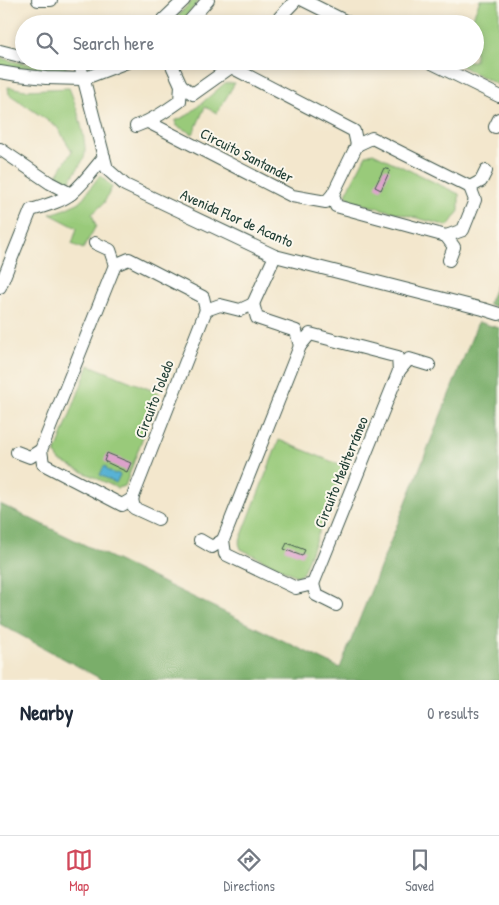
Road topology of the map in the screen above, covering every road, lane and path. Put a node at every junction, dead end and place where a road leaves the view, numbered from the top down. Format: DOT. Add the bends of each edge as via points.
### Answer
graph roads {
  1 [pos="38,0"];
  2 [pos="51,0"];
  3 [pos="184,0"];
  4 [pos="208,0"];
  5 [pos="296,0"];
  6 [pos="303,0"];
  7 [pos="168,15"];
  8 [pos="195,15"];
  9 [pos="282,15"];
  10 [pos="334,15"];
  11 [pos="0,51"];
  12 [pos="15,55"];
  13 [pos="81,70"];
  14 [pos="106,70"];
  15 [pos="174,70"];
  16 [pos="226,70"];
  17 [pos="245,70"];
  18 [pos="446,70"];
  19 [pos="0,72"];
  20 [pos="83,79"];
  21 [pos="182,85"];
  22 [pos="499,96"];
  23 [pos="357,145"];
  24 [pos="0,149"];
  25 [pos="104,157"];
  26 [pos="486,171"];
  27 [pos="470,187"];
  28 [pos="71,194"];
  29 [pos="333,194"];
  30 [pos="446,236"];
  31 [pos="95,242"];
  32 [pos="275,256"];
  33 [pos="449,260"];
  34 [pos="115,265"];
  35 [pos="0,286"];
  36 [pos="253,304"];
  37 [pos="206,310"];
  38 [pos="499,314"];
  39 [pos="300,346"];
  40 [pos="429,365"];
  41 [pos="399,371"];
  42 [pos="41,450"];
  43 [pos="17,452"];
  44 [pos="132,499"];
  45 [pos="158,519"];
  46 [pos="200,540"];
  47 [pos="223,540"];
  48 [pos="313,584"];
  49 [pos="336,606"];
  1 -- 2 [label="street"];
  3 -- 7 [label="street"];
  4 -- 8 [label="street"];
  5 -- 9 [label="street"];
  6 -- 10 [label="street"];
  11 -- 12 [label="street"];
  13 -- 20 [label="street, Avenida Flor de Acanto"];
  14 -- 20 [label="street"];
  15 -- 21 [label="street"];
  16 -- 21 [label="street" via="193,94"];
  17 -- 23 [label="street" via="354,131"];
  18 -- 22 [label="street"];
  19 -- 20 [label="street"];
  20 -- 25 [label="street, Avenida Flor de Acanto"];
  21 -- 29 [label="street, Circuito Santander" via="180,100 142,124 292,196 326,202"];
  23 -- 27 [label="street" via="372,138"];
  23 -- 29 [label="street"];
  24 -- 28 [label="street"];
  25 -- 28 [label="street"];
  25 -- 32 [label="street, Avenida Flor de Acanto" via="107,169 125,186"];
  26 -- 27 [label="street" via="481,182"];
  27 -- 30 [label="street" via="475,200 463,230"];
  28 -- 35 [label="street" via="31,210"];
  29 -- 30 [label="street" via="336,206"];
  30 -- 33 [label="street" via="454,247"];
  31 -- 34 [label="street" via="110,250"];
  32 -- 36 [label="street"];
  32 -- 38 [label="street, Avenida Flor de Acanto"];
  34 -- 37 [label="street" via="129,259 203,297"];
  34 -- 42 [label="street"];
  36 -- 37 [label="street" via="240,310 220,305"];
  36 -- 39 [label="street" via="257,318 296,331"];
  37 -- 44 [label="street, Circuito Toledo"];
  39 -- 41 [label="street" via="310,334 398,357"];
  39 -- 47 [label="street"];
  40 -- 41 [label="street" via="409,359"];
  41 -- 48 [label="street, Circuito Mediterráneo"];
  42 -- 43 [label="street" via="30,458"];
  42 -- 44 [label="street" via="43,464 122,505"];
  44 -- 45 [label="street" via="134,508"];
  46 -- 47 [label="street" via="212,546"];
  47 -- 48 [label="street" via="225,554 296,588"];
  48 -- 49 [label="street" via="316,595"];
}
